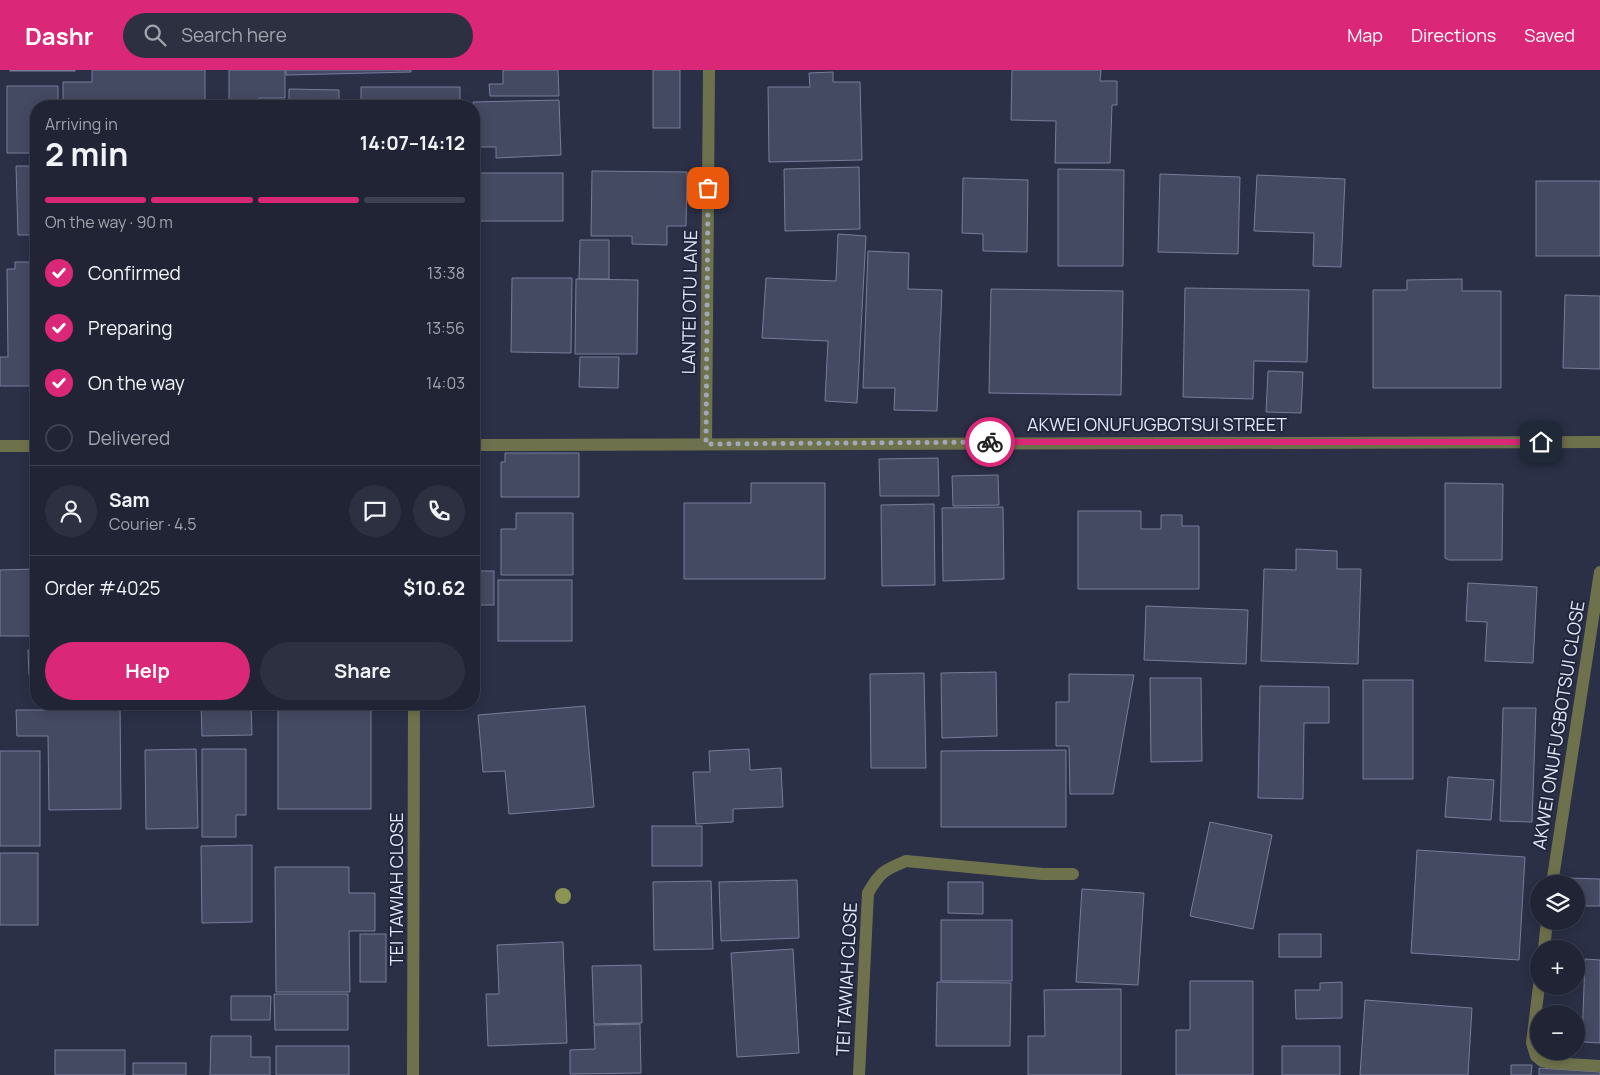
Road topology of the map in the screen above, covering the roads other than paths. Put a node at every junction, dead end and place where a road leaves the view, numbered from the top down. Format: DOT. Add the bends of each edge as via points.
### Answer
graph roads {
  1 [pos="709,70"];
  2 [pos="1600,442"];
  3 [pos="706,444"];
  4 [pos="480,445"];
  5 [pos="0,446"];
  6 [pos="30,446"];
  7 [pos="1600,572"];
  8 [pos="414,710"];
  9 [pos="1073,874"];
  10 [pos="1553,875"];
  11 [pos="1538,995"];
  12 [pos="1600,1066"];
  13 [pos="413,1075"];
  14 [pos="859,1075"];
  1 -- 3 [label="street, LANTEI OTU LANE"];
  2 -- 3 [label="street, AKWEI ONUFUGBOTSUI STREET"];
  3 -- 4 [label="street, AKWEI ONUFUGBOTSUI STREET"];
  5 -- 6 [label="street"];
  7 -- 10 [label="street, AKWEI ONUFUGBOTSUI CLOSE"];
  8 -- 13 [label="street, TEI TAWIAH CLOSE"];
  9 -- 14 [label="street, TEI TAWIAH CLOSE" via="906,861 877,877 868,893"];
  11 -- 12 [label="street" via="1532,1044 1536,1056 1552,1063"];
}
